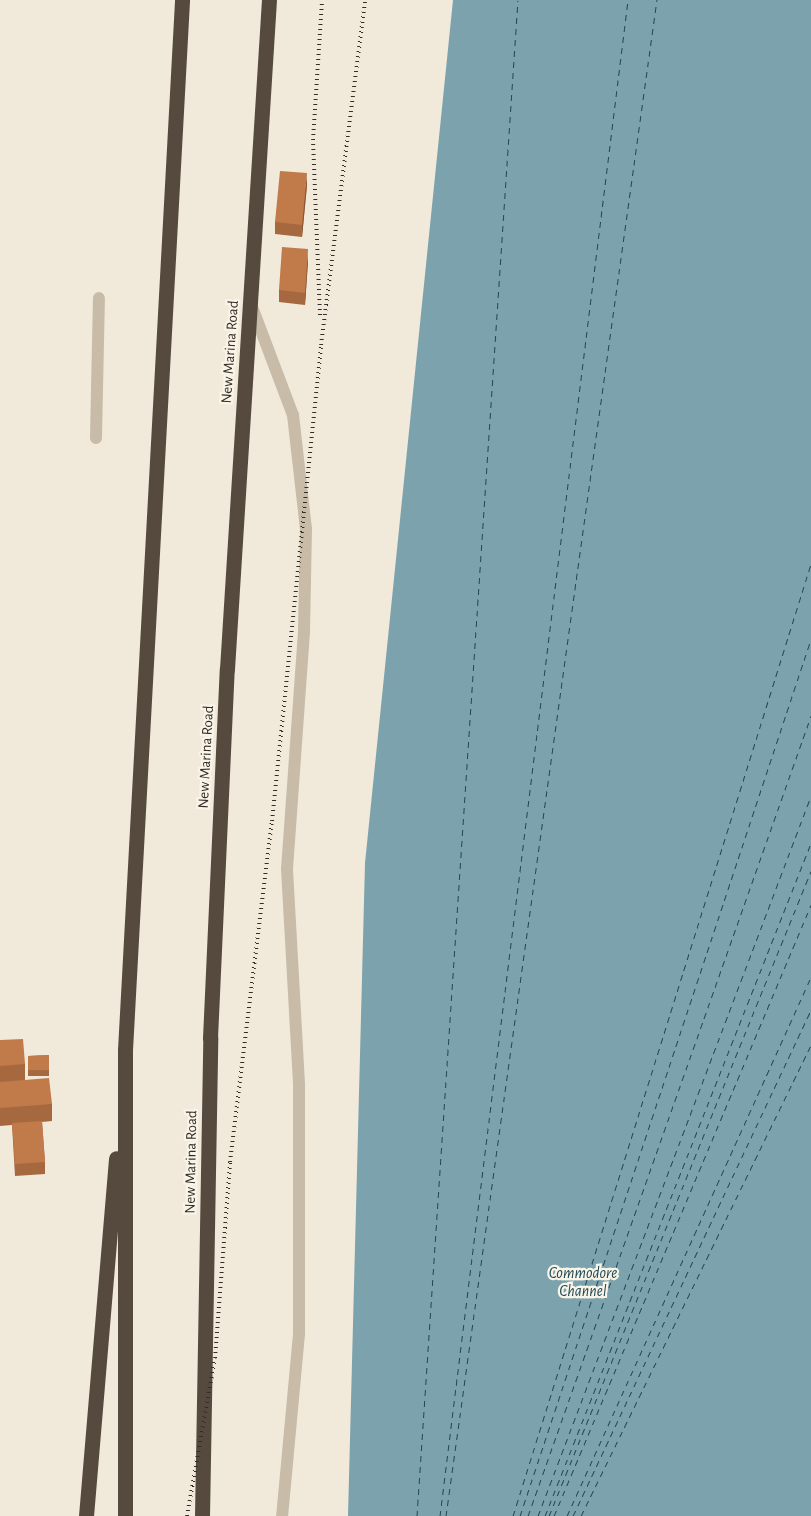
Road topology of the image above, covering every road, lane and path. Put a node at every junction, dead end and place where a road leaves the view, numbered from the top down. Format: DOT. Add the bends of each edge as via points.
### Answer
graph roads {
  1 [pos="182,0"];
  2 [pos="270,0"];
  3 [pos="99,298"];
  4 [pos="250,302"];
  5 [pos="96,438"];
  6 [pos="125,1050"];
  7 [pos="86,1516"];
  8 [pos="125,1516"];
  9 [pos="202,1516"];
  10 [pos="282,1516"];
  1 -- 6 [label="highway"];
  2 -- 4 [label="highway, New Marina Road"];
  3 -- 5 [label="lane"];
  4 -- 9 [label="highway, New Marina Road" via="227,669 210,1038"];
  4 -- 10 [label="lane" via="293,415 306,529 304,632 287,869 299,1085 299,1334"];
  6 -- 7 [label="highway"];
  6 -- 8 [label="highway"];
}
